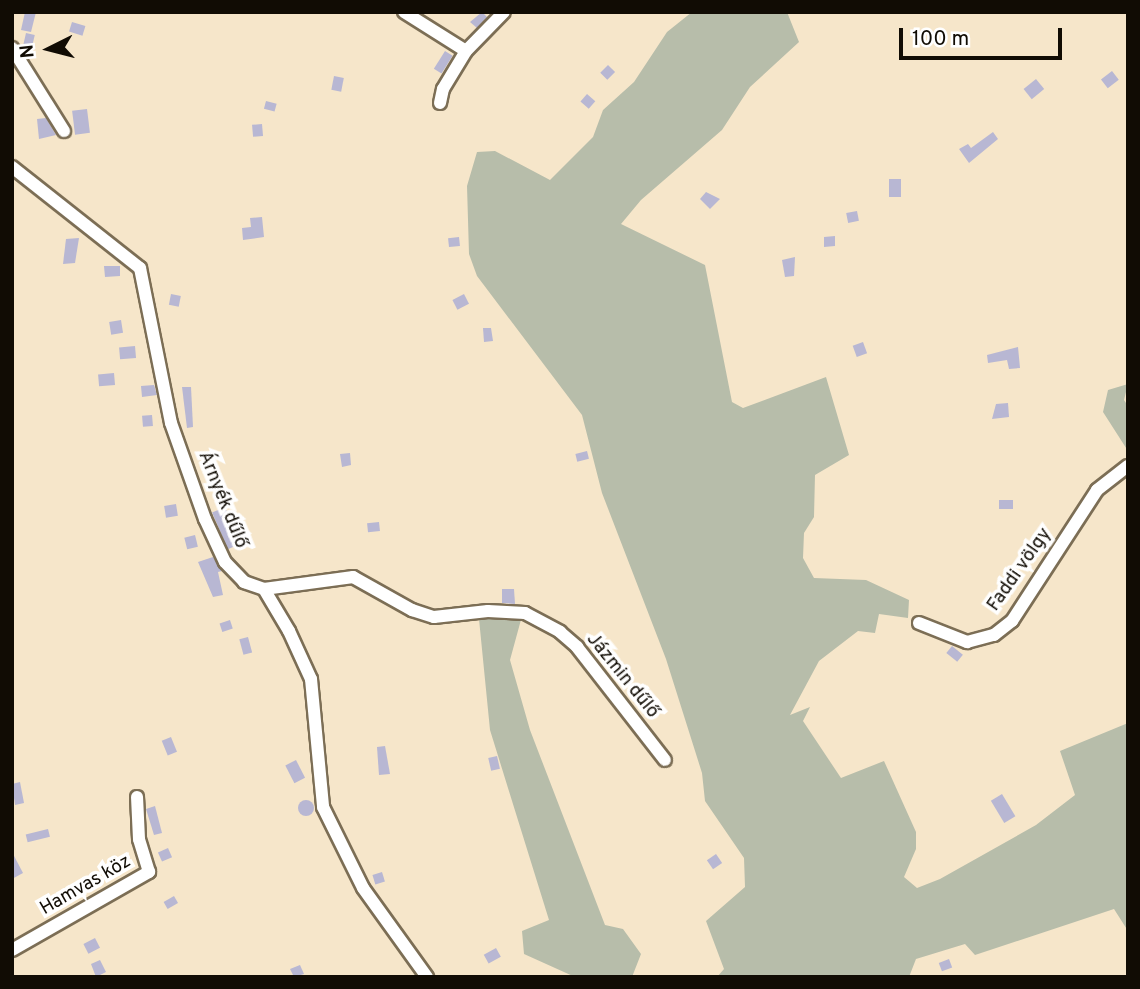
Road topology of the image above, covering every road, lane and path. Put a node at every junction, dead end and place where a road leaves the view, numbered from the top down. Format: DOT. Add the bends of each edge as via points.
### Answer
graph roads {
  1 [pos="404,12"];
  2 [pos="504,12"];
  3 [pos="12,48"];
  4 [pos="466,51"];
  5 [pos="440,103"];
  6 [pos="64,131"];
  7 [pos="12,167"];
  8 [pos="1128,466"];
  9 [pos="264,589"];
  10 [pos="919,623"];
  11 [pos="665,760"];
  12 [pos="136,797"];
  13 [pos="12,950"];
  14 [pos="427,977"];
  1 -- 4 [label="street"];
  2 -- 4 [label="street"];
  3 -- 6 [label="street"];
  4 -- 5 [label="street" via="443,89"];
  7 -- 9 [label="street, Árnyék dűlő" via="139,268 171,423 205,519 225,562 244,582"];
  8 -- 10 [label="street, Faddi völgy" via="1097,490 1012,621 994,635 967,642"];
  9 -- 11 [label="street, Jázmin dűlő" via="353,577 434,617 499,610 526,613 577,648"];
  9 -- 14 [label="street, Árnyék dűlő" via="311,679 323,807 363,888"];
  12 -- 13 [label="street, Hamvas köz" via="139,839 149,872"];
}
